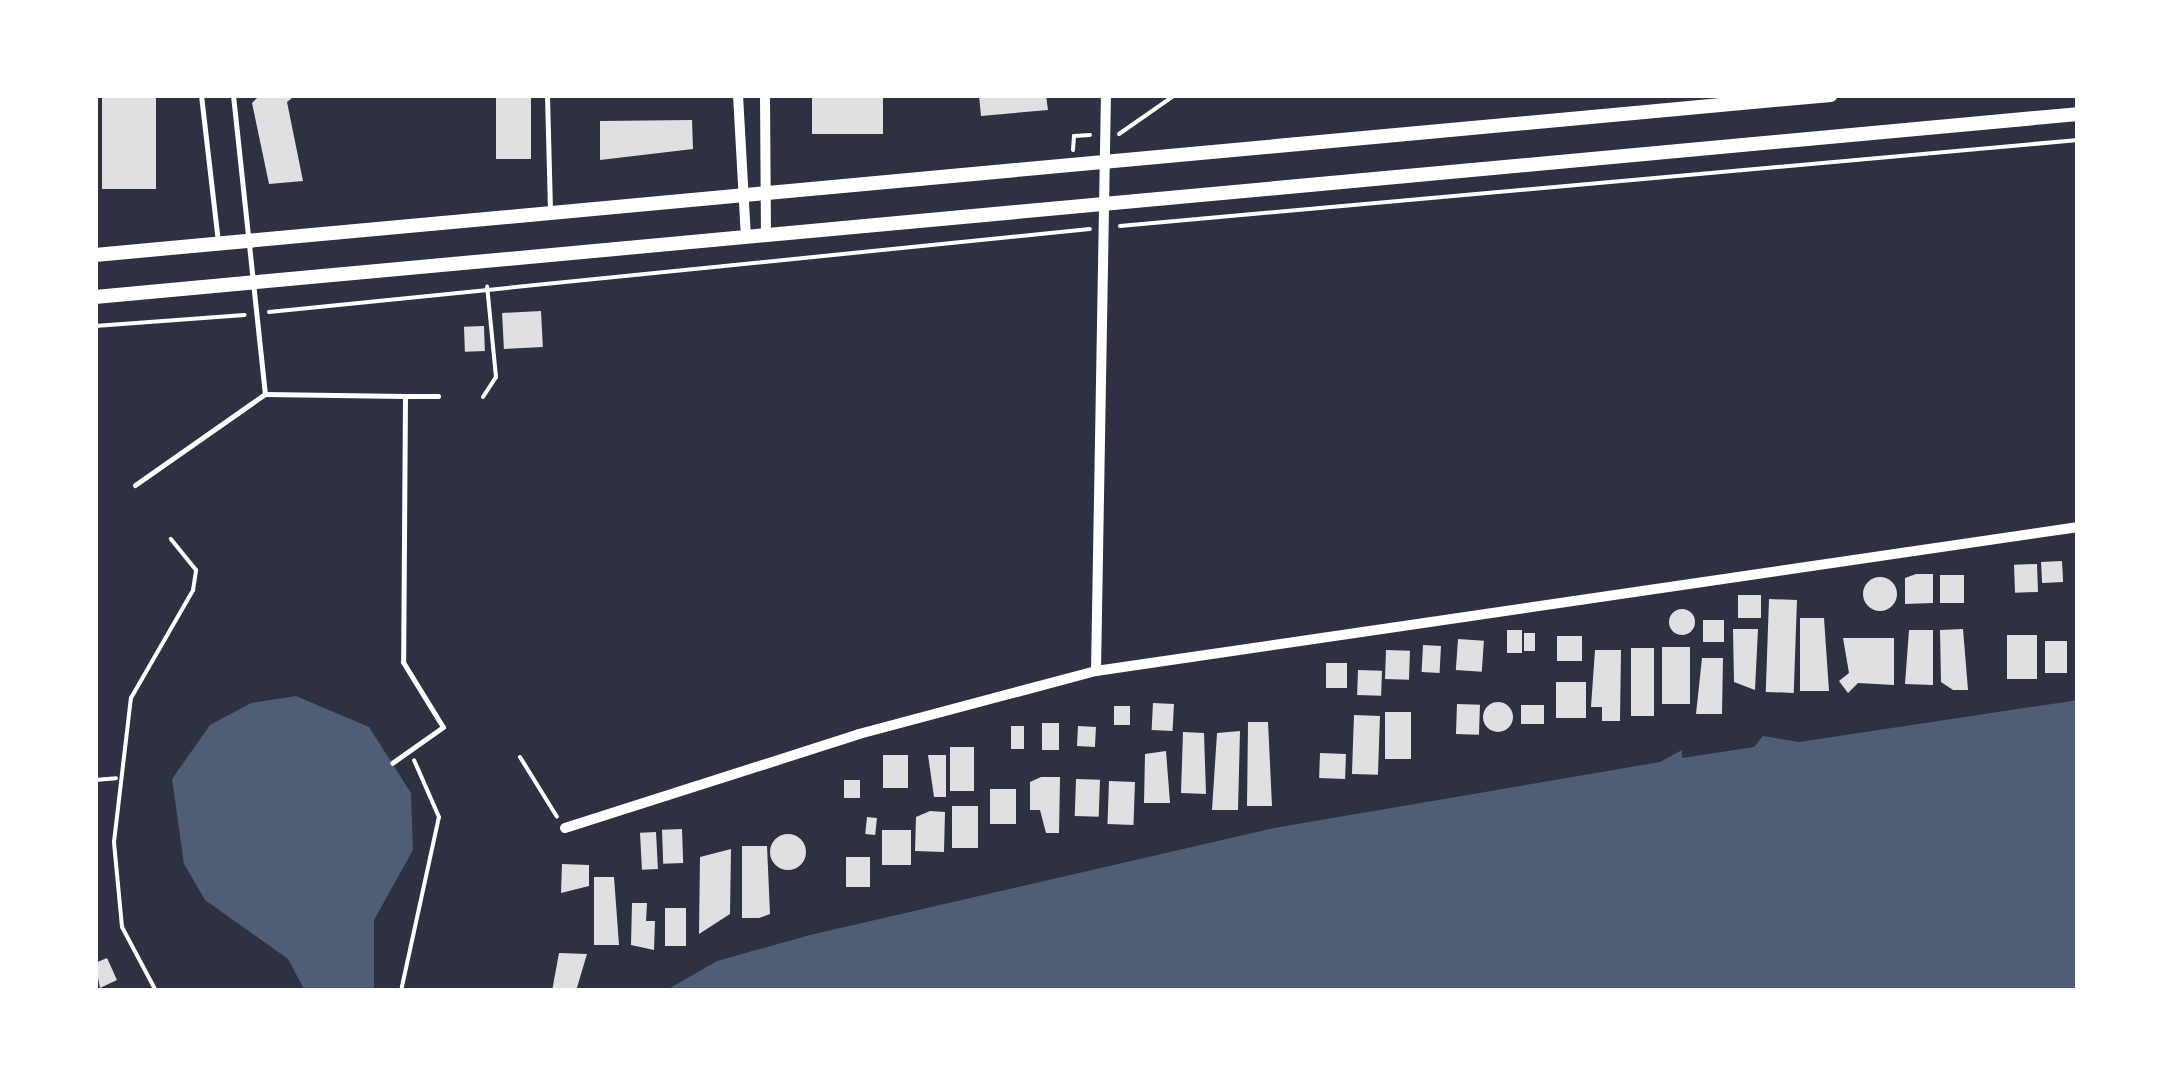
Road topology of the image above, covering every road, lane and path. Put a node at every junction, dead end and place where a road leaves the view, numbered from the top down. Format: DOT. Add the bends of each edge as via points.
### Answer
graph roads {
  1 [pos="201,95"];
  2 [pos="233,95"];
  3 [pos="548,95"];
  4 [pos="738,95"];
  5 [pos="765,95"];
  6 [pos="1106,95"];
  7 [pos="1175,95"];
  8 [pos="1831,95"];
  9 [pos="2078,114"];
  10 [pos="1128,134"];
  11 [pos="2078,140"];
  12 [pos="1106,160"];
  13 [pos="765,193"];
  14 [pos="739,195"];
  15 [pos="1106,203"];
  16 [pos="550,213"];
  17 [pos="1128,226"];
  18 [pos="1076,230"];
  19 [pos="766,235"];
  20 [pos="746,237"];
  21 [pos="252,241"];
  22 [pos="218,244"];
  23 [pos="95,256"];
  24 [pos="256,282"];
  25 [pos="487,286"];
  26 [pos="95,297"];
  27 [pos="280,310"];
  28 [pos="244,315"];
  29 [pos="95,326"];
  30 [pos="265,394"];
  31 [pos="405,396"];
  32 [pos="438,396"];
  33 [pos="483,397"];
  34 [pos="135,484"];
  35 [pos="2078,527"];
  36 [pos="171,539"];
  37 [pos="1096,671"];
  38 [pos="410,751"];
  39 [pos="520,758"];
  40 [pos="392,763"];
  41 [pos="116,778"];
  42 [pos="95,780"];
  43 [pos="565,828"];
  44 [pos="156,991"];
  45 [pos="401,991"];
  1 -- 22 [label="lane"];
  2 -- 21 [label="lane"];
  3 -- 16 [label="lane"];
  4 -- 14 [label="street"];
  5 -- 13 [label="street"];
  6 -- 12 [label="street"];
  7 -- 10 [label="path"];
  8 -- 12 [label="main road"];
  9 -- 15 [label="main road"];
  11 -- 17 [label="path"];
  12 -- 13 [label="main road"];
  12 -- 15 [label="street"];
  13 -- 14 [label="main road"];
  13 -- 19 [label="street"];
  14 -- 16 [label="main road"];
  14 -- 20 [label="street"];
  15 -- 19 [label="main road"];
  15 -- 37 [label="street"];
  16 -- 21 [label="main road"];
  18 -- 25 [label="path"];
  19 -- 20 [label="main road"];
  20 -- 24 [label="main road"];
  21 -- 22 [label="main road"];
  21 -- 24 [label="lane"];
  22 -- 23 [label="main road"];
  24 -- 26 [label="main road"];
  24 -- 30 [label="lane"];
  25 -- 27 [label="path"];
  25 -- 33 [label="path" via="496,376"];
  28 -- 29 [label="path"];
  30 -- 31 [label="lane"];
  30 -- 34 [label="lane"];
  31 -- 32 [label="lane"];
  31 -- 38 [label="lane" via="403,662 443,727"];
  35 -- 37 [label="street"];
  36 -- 41 [label="path" via="196,570 193,590 131,698"];
  37 -- 43 [label="street" via="859,734"];
  38 -- 40 [label="lane"];
  38 -- 45 [label="path" via="438,817"];
  39 -- 43 [label="path"];
  41 -- 42 [label="path"];
  41 -- 44 [label="path" via="115,894 134,958"];
}
